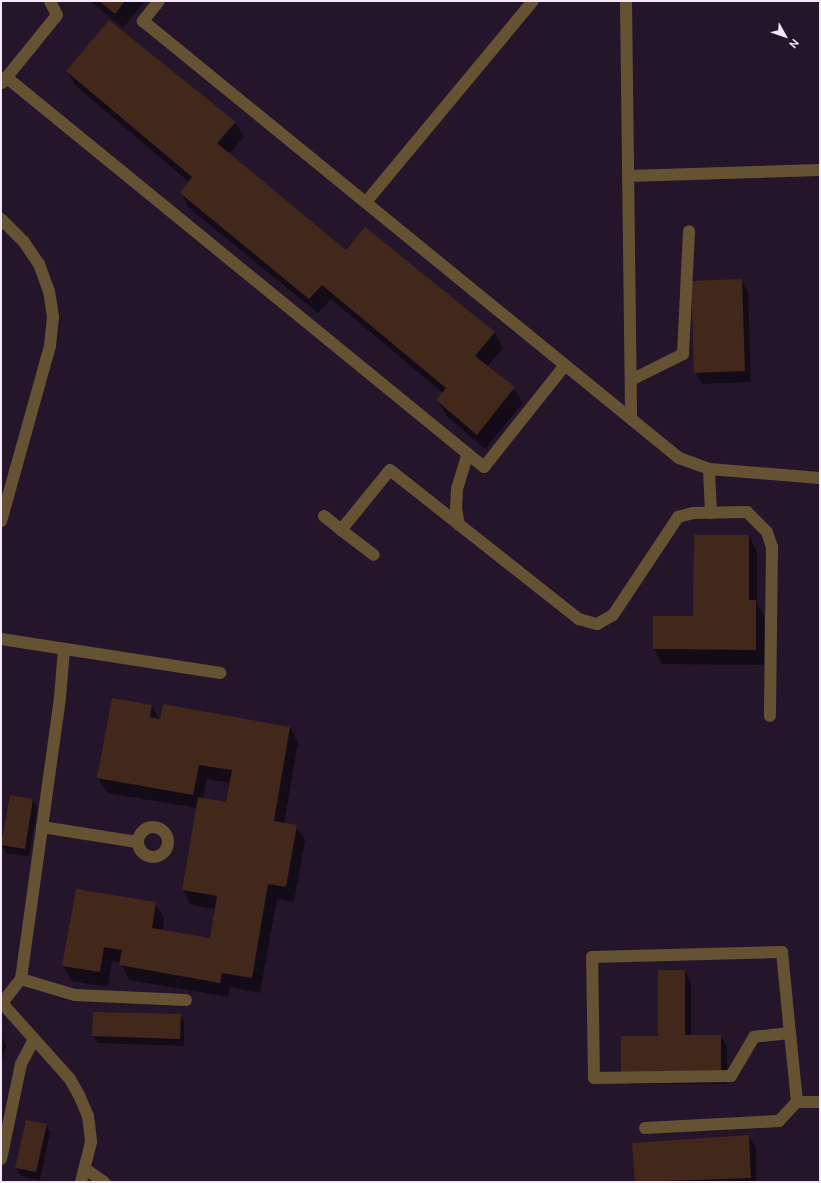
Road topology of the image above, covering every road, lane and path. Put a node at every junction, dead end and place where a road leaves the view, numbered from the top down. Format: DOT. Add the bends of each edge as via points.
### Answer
graph roads {
  1 [pos="50,1"];
  2 [pos="159,1"];
  3 [pos="533,1"];
  4 [pos="626,1"];
  5 [pos="4,81"];
  6 [pos="820,170"];
  7 [pos="628,176"];
  8 [pos="366,202"];
  9 [pos="1,219"];
  10 [pos="689,231"];
  11 [pos="565,365"];
  12 [pos="631,380"];
  13 [pos="631,419"];
  14 [pos="468,454"];
  15 [pos="709,469"];
  16 [pos="820,478"];
  17 [pos="711,513"];
  18 [pos="324,516"];
  19 [pos="1,519"];
  20 [pos="459,526"];
  21 [pos="341,530"];
  22 [pos="374,555"];
  23 [pos="1,639"];
  24 [pos="64,649"];
  25 [pos="220,673"];
  26 [pos="770,716"];
  27 [pos="42,827"];
  28 [pos="137,842"];
  29 [pos="21,979"];
  30 [pos="186,1000"];
  31 [pos="1,1003"];
  32 [pos="790,1033"];
  33 [pos="34,1040"];
  34 [pos="797,1102"];
  35 [pos="820,1102"];
  36 [pos="645,1128"];
  37 [pos="1,1159"];
  38 [pos="85,1169"];
  39 [pos="81,1182"];
  40 [pos="104,1182"];
  1 -- 5 [label="street" via="57,16"];
  2 -- 8 [label="street" via="143,21"];
  3 -- 8 [label="street"];
  4 -- 7 [label="street"];
  5 -- 14 [label="street"];
  6 -- 7 [label="street"];
  7 -- 12 [label="street"];
  8 -- 11 [label="street"];
  9 -- 19 [label="street" via="24,242 39,264 49,291 53,317 48,353"];
  10 -- 12 [label="street" via="683,354"];
  11 -- 13 [label="street"];
  11 -- 14 [label="street" via="484,467"];
  12 -- 13 [label="street"];
  13 -- 15 [label="street" via="679,458"];
  14 -- 20 [label="street" via="456,489"];
  15 -- 16 [label="street"];
  15 -- 17 [label="street"];
  17 -- 20 [label="street" via="678,517 613,615 597,624 579,619"];
  17 -- 26 [label="street" via="747,512 766,532 772,547"];
  18 -- 21 [label="street"];
  20 -- 21 [label="street" via="390,470"];
  21 -- 22 [label="street"];
  23 -- 24 [label="street"];
  24 -- 25 [label="street"];
  24 -- 27 [label="street"];
  27 -- 28 [label="street"];
  27 -- 29 [label="street"];
  29 -- 30 [label="street" via="75,995"];
  29 -- 31 [label="street"];
  31 -- 33 [label="street"];
  32 -- 32 [label="street" via="782,952 592,956 594,1078 731,1076 754,1037"];
  32 -- 34 [label="street"];
  33 -- 37 [label="street" via="21,1064"];
  33 -- 38 [label="street" via="70,1079 88,1116 91,1142"];
  34 -- 35 [label="street"];
  34 -- 36 [label="street" via="780,1120"];
  38 -- 39 [label="street"];
  38 -- 40 [label="street"];
}
